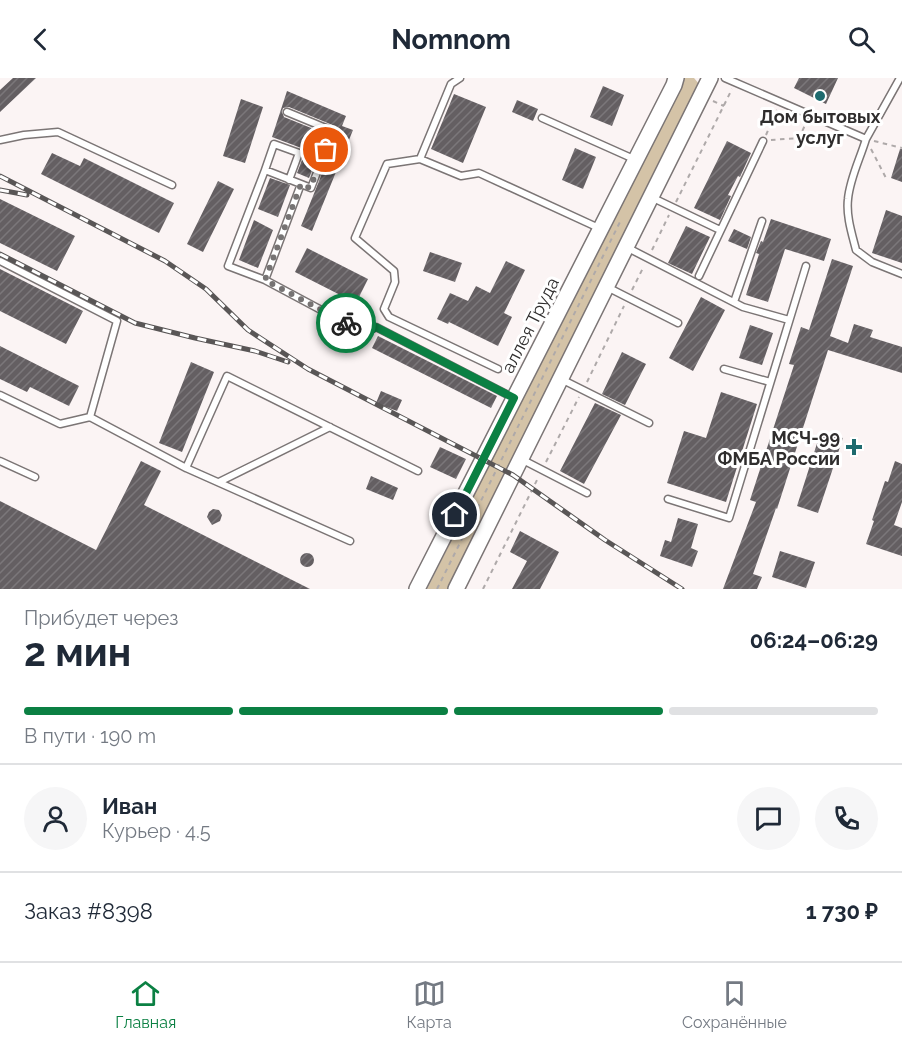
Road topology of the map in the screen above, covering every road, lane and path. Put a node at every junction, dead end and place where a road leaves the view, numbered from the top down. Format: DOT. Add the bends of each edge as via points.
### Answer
graph roads {
  1 [pos="460,78"];
  2 [pos="676,78"];
  3 [pos="710,78"];
  4 [pos="725,78"];
  5 [pos="900,78"];
  6 [pos="735,82"];
  7 [pos="710,100"];
  8 [pos="780,102"];
  9 [pos="724,106"];
  10 [pos="287,112"];
  11 [pos="810,115"];
  12 [pos="542,118"];
  13 [pos="866,139"];
  14 [pos="0,140"];
  15 [pos="763,141"];
  16 [pos="902,148"];
  17 [pos="420,159"];
  18 [pos="636,160"];
  19 [pos="265,170"];
  20 [pos="289,180"];
  21 [pos="172,184"];
  22 [pos="301,184"];
  23 [pos="651,197"];
  24 [pos="673,207"];
  25 [pos="623,216"];
  26 [pos="762,221"];
  27 [pos="601,229"];
  28 [pos="720,230"];
  29 [pos="626,247"];
  30 [pos="648,258"];
  31 [pos="0,261"];
  32 [pos="806,266"];
  33 [pos="902,274"];
  34 [pos="699,276"];
  35 [pos="265,280"];
  36 [pos="606,286"];
  37 [pos="628,298"];
  38 [pos="734,302"];
  39 [pos="789,320"];
  40 [pos="678,323"];
  41 [pos="498,369"];
  42 [pos="724,369"];
  43 [pos="561,378"];
  44 [pos="770,382"];
  45 [pos="583,389"];
  46 [pos="0,395"];
  47 [pos="514,398"];
  48 [pos="90,417"];
  49 [pos="649,423"];
  50 [pos="330,427"];
  51 [pos="520,459"];
  52 [pos="0,461"];
  53 [pos="186,468"];
  54 [pos="542,470"];
  55 [pos="418,471"];
  56 [pos="35,477"];
  57 [pos="219,483"];
  58 [pos="587,493"];
  59 [pos="668,499"];
  60 [pos="350,541"];
  61 [pos="417,589"];
  62 [pos="437,589"];
  63 [pos="456,589"];
  64 [pos="483,589"];
  1 -- 17 [label="lane" via="451,84"];
  2 -- 18 [label="street, аллея Труда"];
  3 -- 23 [label="street"];
  4 -- 6 [label="lane"];
  5 -- 13 [label="lane"];
  6 -- 8 [label="lane"];
  6 -- 9 [label="path"];
  7 -- 9 [label="path"];
  8 -- 11 [label="lane"];
  8 -- 15 [label="path"];
  9 -- 24 [label="path"];
  10 -- 22 [label="lane" via="333,130 310,188"];
  11 -- 13 [label="lane"];
  11 -- 15 [label="path" via="799,138"];
  12 -- 18 [label="lane"];
  13 -- 16 [label="path"];
  13 -- 33 [label="lane" via="848,199 856,250 872,262"];
  14 -- 21 [label="lane" via="58,132"];
  15 -- 28 [label="lane"];
  17 -- 27 [label="lane" via="461,177 479,173"];
  17 -- 41 [label="lane" via="387,164 355,238 394,271 395,282 384,309 389,317"];
  18 -- 27 [label="street, аллея Труда"];
  19 -- 20 [label="lane"];
  19 -- 20 [label="lane" via="274,144 299,153"];
  19 -- 35 [label="lane" via="228,266"];
  20 -- 22 [label="lane"];
  22 -- 35 [label="lane"];
  23 -- 24 [label="lane"];
  23 -- 29 [label="street"];
  24 -- 28 [label="lane"];
  24 -- 30 [label="path"];
  25 -- 62 [label="path"];
  26 -- 38 [label="lane"];
  27 -- 47 [label="street, аллея Труда"];
  28 -- 34 [label="lane"];
  29 -- 30 [label="lane"];
  29 -- 36 [label="street"];
  30 -- 37 [label="path"];
  30 -- 38 [label="lane"];
  31 -- 48 [label="lane" via="117,321"];
  32 -- 39 [label="lane"];
  35 -- 47 [label="lane" via="366,333 376,327"];
  36 -- 37 [label="lane"];
  36 -- 43 [label="street"];
  37 -- 40 [label="lane"];
  37 -- 45 [label="path"];
  38 -- 39 [label="lane"];
  39 -- 44 [label="lane"];
  42 -- 44 [label="lane"];
  43 -- 45 [label="lane"];
  43 -- 51 [label="street"];
  44 -- 59 [label="lane" via="729,518"];
  45 -- 49 [label="lane"];
  45 -- 54 [label="path"];
  46 -- 48 [label="lane" via="60,424"];
  47 -- 61 [label="street, аллея Труда"];
  48 -- 53 [label="lane"];
  50 -- 53 [label="lane" via="226,376"];
  50 -- 55 [label="lane"];
  50 -- 57 [label="lane"];
  51 -- 54 [label="lane"];
  51 -- 63 [label="street"];
  52 -- 56 [label="lane"];
  53 -- 57 [label="lane"];
  54 -- 58 [label="lane"];
  54 -- 64 [label="path"];
  57 -- 60 [label="lane"];
}
